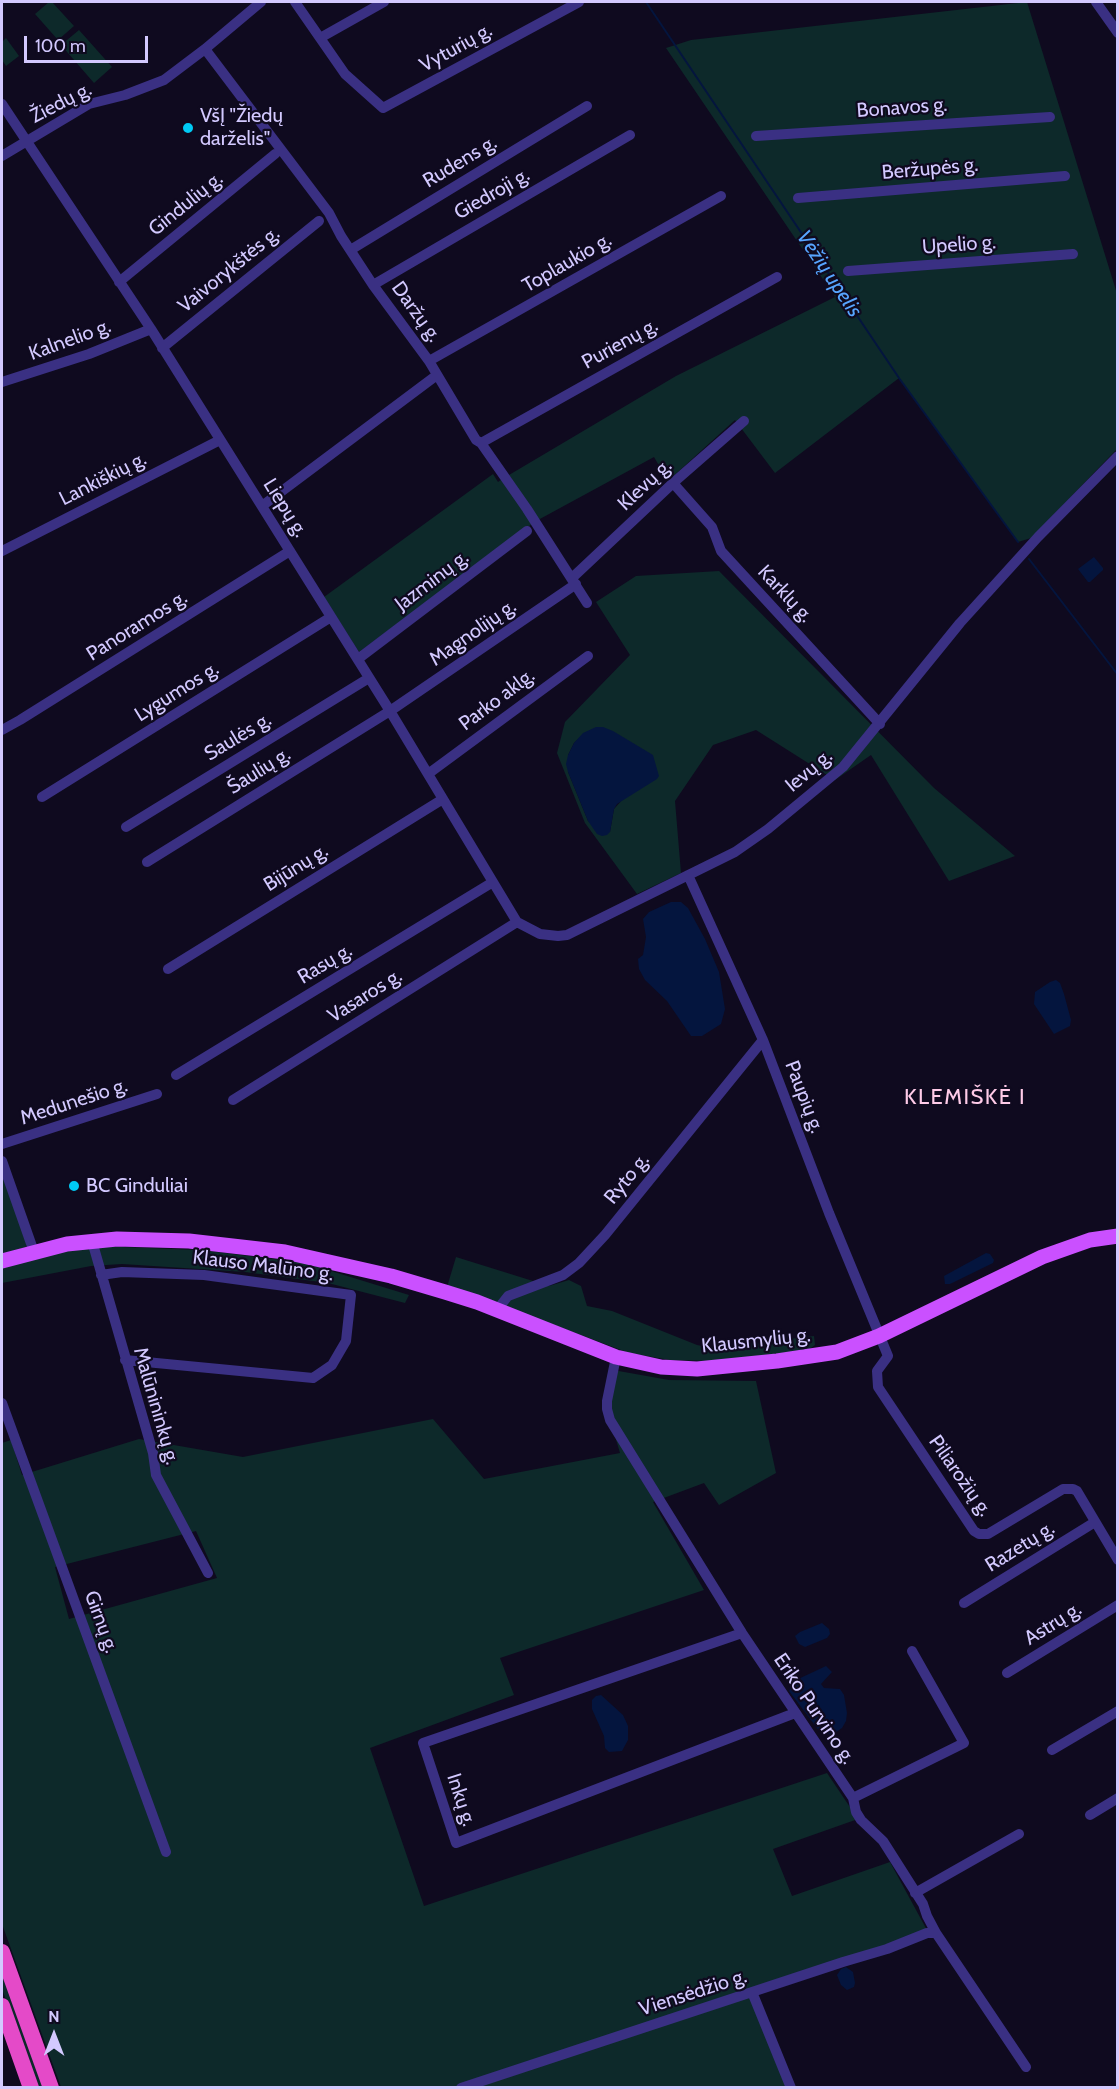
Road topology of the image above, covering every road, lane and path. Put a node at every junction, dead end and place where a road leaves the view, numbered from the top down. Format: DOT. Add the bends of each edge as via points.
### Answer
graph roads {
  1 [pos="261,2"];
  2 [pos="295,2"];
  3 [pos="384,2"];
  4 [pos="579,2"];
  5 [pos="1096,2"];
  6 [pos="1118,33"];
  7 [pos="320,38"];
  8 [pos="205,49"];
  9 [pos="2,104"];
  10 [pos="587,106"];
  11 [pos="1050,117"];
  12 [pos="630,135"];
  13 [pos="756,136"];
  14 [pos="26,141"];
  15 [pos="275,154"];
  16 [pos="2,156"];
  17 [pos="1065,176"];
  18 [pos="721,196"];
  19 [pos="798,198"];
  20 [pos="319,221"];
  21 [pos="352,249"];
  22 [pos="1073,254"];
  23 [pos="848,272"];
  24 [pos="777,277"];
  25 [pos="119,282"];
  26 [pos="373,285"];
  27 [pos="151,329"];
  28 [pos="162,348"];
  29 [pos="429,361"];
  30 [pos="437,375"];
  31 [pos="2,382"];
  32 [pos="744,421"];
  33 [pos="220,440"];
  34 [pos="481,443"];
  35 [pos="1118,456"];
  36 [pos="673,483"];
  37 [pos="262,506"];
  38 [pos="527,531"];
  39 [pos="290,550"];
  40 [pos="2,551"];
  41 [pos="574,581"];
  42 [pos="587,603"];
  43 [pos="331,617"];
  44 [pos="588,656"];
  45 [pos="358,659"];
  46 [pos="369,678"];
  47 [pos="390,711"];
  48 [pos="880,724"];
  49 [pos="2,730"];
  50 [pos="428,774"];
  51 [pos="42,797"];
  52 [pos="443,799"];
  53 [pos="126,827"];
  54 [pos="147,862"];
  55 [pos="688,875"];
  56 [pos="493,882"];
  57 [pos="517,922"];
  58 [pos="534,932"];
  59 [pos="168,969"];
  60 [pos="763,1040"];
  61 [pos="176,1076"];
  62 [pos="158,1094"];
  63 [pos="233,1100"];
  64 [pos="2,1144"];
  65 [pos="2,1161"];
  66 [pos="1118,1236"];
  67 [pos="92,1241"];
  68 [pos="34,1252"];
  69 [pos="2,1261"];
  70 [pos="101,1275"];
  71 [pos="497,1310"];
  72 [pos="879,1336"];
  73 [pos="616,1357"];
  74 [pos="125,1359"];
  75 [pos="2,1403"];
  76 [pos="1095,1522"];
  77 [pos="1118,1560"];
  78 [pos="208,1573"];
  79 [pos="964,1603"];
  80 [pos="1118,1605"];
  81 [pos="742,1633"];
  82 [pos="912,1651"];
  83 [pos="1007,1674"];
  84 [pos="1118,1711"];
  85 [pos="795,1713"];
  86 [pos="1052,1750"];
  87 [pos="853,1798"];
  88 [pos="1118,1798"];
  89 [pos="1090,1815"];
  90 [pos="1019,1834"];
  91 [pos="166,1852"];
  92 [pos="915,1893"];
  93 [pos="936,1933"];
  94 [pos="2,1952"];
  95 [pos="752,1992"];
  96 [pos="2,2006"];
  97 [pos="1026,2067"];
  98 [pos="31,2088"];
  99 [pos="51,2088"];
  100 [pos="461,2088"];
  101 [pos="791,2088"];
  1 -- 8 [label="street, Žiedų g."];
  2 -- 7 [label="street"];
  3 -- 7 [label="street"];
  4 -- 7 [label="street, Vyturių g." via="383,108 345,74"];
  5 -- 6 [label="street"];
  8 -- 14 [label="street, Žiedų g." via="164,80 89,104"];
  8 -- 21 [label="street, Daržų g."];
  9 -- 14 [label="street, Liepų g."];
  10 -- 21 [label="street, Rudens g."];
  11 -- 13 [label="street, Bonavos g."];
  12 -- 26 [label="street, Giedroji g."];
  14 -- 16 [label="street, Žiedų g."];
  14 -- 25 [label="street, Liepų g."];
  15 -- 25 [label="street, Gindulių g."];
  17 -- 19 [label="street, Beržupės g."];
  18 -- 29 [label="street, Toplaukio g."];
  20 -- 28 [label="street, Vaivorykštės g."];
  21 -- 26 [label="street, Daržų g."];
  22 -- 23 [label="street, Upelio g."];
  24 -- 34 [label="street, Purienų g."];
  25 -- 27 [label="street, Liepų g."];
  26 -- 29 [label="street, Daržų g."];
  27 -- 28 [label="street, Liepų g."];
  27 -- 31 [label="street, Kalnelio g."];
  28 -- 33 [label="street, Liepų g."];
  29 -- 30 [label="street, Daržų g."];
  30 -- 34 [label="street, Daržų g."];
  30 -- 37 [label="street"];
  32 -- 36 [label="street, Klevų g."];
  33 -- 37 [label="street, Liepų g."];
  33 -- 40 [label="street, Lankiškių g."];
  34 -- 41 [label="street, Daržų g."];
  35 -- 48 [label="street, Ievų g." via="960,623"];
  36 -- 41 [label="street, Klevų g."];
  36 -- 48 [label="street, Karklų g." via="712,527 720,551"];
  37 -- 39 [label="street, Liepų g."];
  38 -- 45 [label="street, Jazminų g."];
  39 -- 43 [label="street, Liepų g."];
  39 -- 49 [label="street, Panoramos g."];
  41 -- 42 [label="street, Daržų g."];
  41 -- 47 [label="street, Magnolijų g."];
  43 -- 45 [label="street, Liepų g."];
  43 -- 51 [label="street, Lygumos g."];
  44 -- 50 [label="street, Parko aklg."];
  45 -- 46 [label="street, Liepų g."];
  46 -- 47 [label="street, Liepų g."];
  46 -- 53 [label="street, Saulės g."];
  47 -- 50 [label="street, Liepų g."];
  47 -- 54 [label="street, Šaulių g."];
  48 -- 55 [label="street, Ievų g." via="843,767 768,829 735,852"];
  50 -- 52 [label="street, Liepų g."];
  52 -- 56 [label="street, Liepų g."];
  52 -- 59 [label="street, Bijūnų g."];
  55 -- 58 [label="street, Ievų g." via="567,935"];
  55 -- 60 [label="street, Paupių g."];
  56 -- 57 [label="street, Liepų g."];
  56 -- 61 [label="street, Rasų g."];
  57 -- 58 [label="street, Liepų g."];
  57 -- 63 [label="street, Vasaros g."];
  60 -- 71 [label="street, Ryto g." via="579,1263 563,1275 508,1296"];
  60 -- 72 [label="street, Paupių g."];
  62 -- 64 [label="street, Medunešio g."];
  65 -- 68 [label="street"];
  66 -- 72 [label="main road, Klausmylių g." via="1090,1240 1042,1257"];
  67 -- 68 [label="main road, Klausmylių g."];
  67 -- 70 [label="street, Malūnininkų g."];
  67 -- 71 [label="main road, Klausmylių g." via="143,1239 285,1252 391,1276"];
  68 -- 69 [label="main road, Klausmylių g."];
  70 -- 74 [label="street, Malūnininkų g."];
  70 -- 74 [label="street, Klauso Malūno g." via="204,1275 351,1295 346,1341 332,1365 313,1378"];
  71 -- 73 [label="main road, Klausmylių g."];
  72 -- 73 [label="main road, Klausmylių g." via="826,1354 716,1368 662,1367"];
  72 -- 76 [label="street, Piliarožių g." via="888,1356 877,1371 878,1387 974,1531 988,1534 1068,1488 1077,1491"];
  73 -- 81 [label="street, Eriko Purvino g." via="606,1410 610,1420"];
  74 -- 78 [label="street, Malūnininkų g." via="156,1474"];
  75 -- 91 [label="street, Girnų g."];
  76 -- 77 [label="street, Piliarožių g."];
  76 -- 79 [label="street, Razetų g."];
  80 -- 83 [label="street, Astrų g."];
  81 -- 85 [label="street, Eriko Purvino g."];
  81 -- 85 [label="street, Inkų g." via="423,1743 456,1843"];
  82 -- 87 [label="street" via="963,1743"];
  84 -- 86 [label="street"];
  85 -- 87 [label="street, Eriko Purvino g."];
  87 -- 92 [label="street, Eriko Purvino g." via="861,1820 883,1841"];
  88 -- 89 [label="street"];
  90 -- 92 [label="street"];
  92 -- 93 [label="street, Eriko Purvino g."];
  93 -- 95 [label="street, Viensėdžio g."];
  93 -- 97 [label="street, Eriko Purvino g."];
  94 -- 99 [label="highway"];
  95 -- 100 [label="street, Viensėdžio g."];
  95 -- 101 [label="street"];
  96 -- 98 [label="highway"];
}
